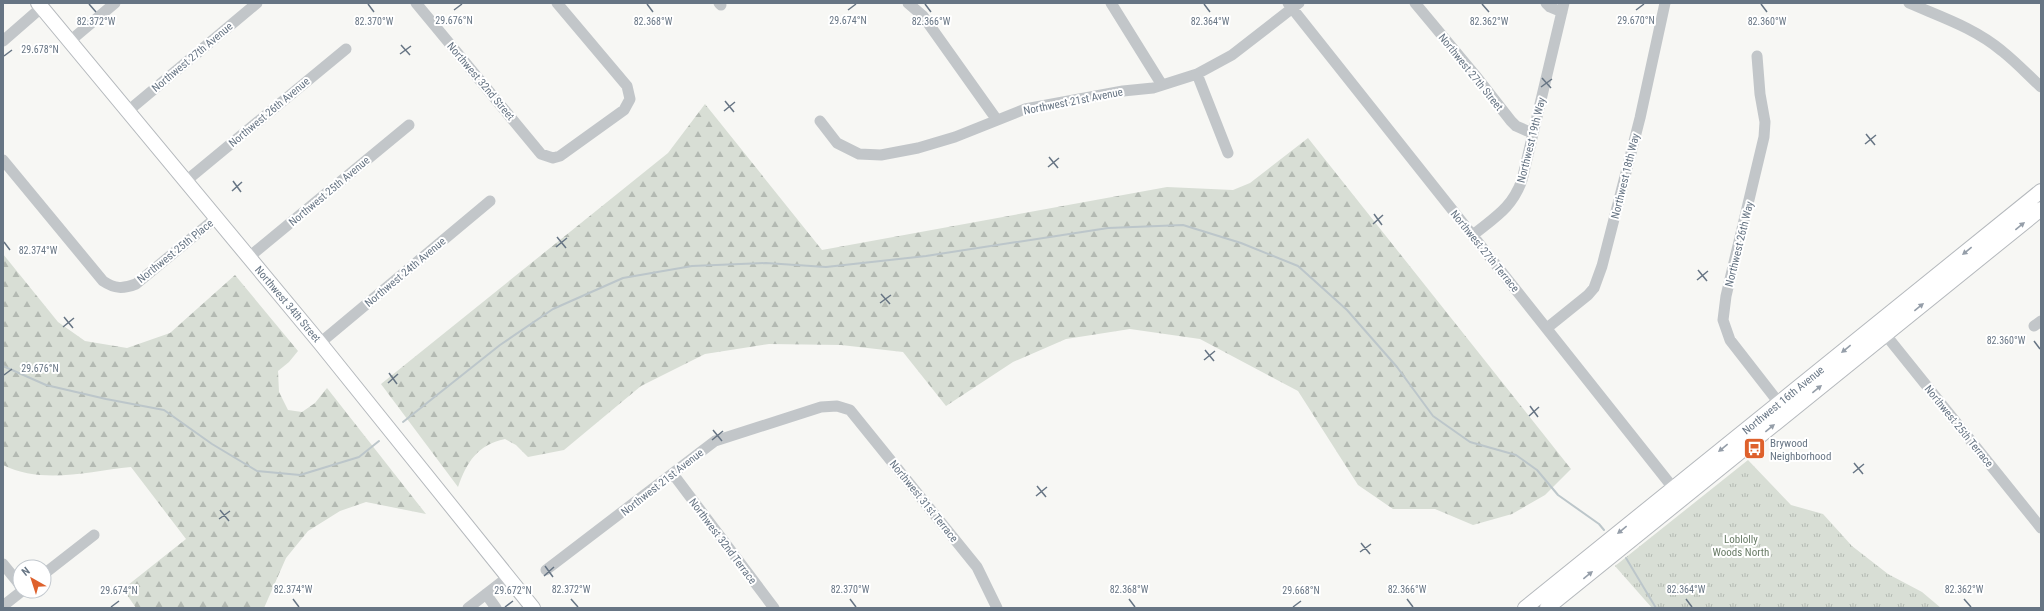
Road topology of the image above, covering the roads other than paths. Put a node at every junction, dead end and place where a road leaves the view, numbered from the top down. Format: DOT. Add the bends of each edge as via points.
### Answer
graph roads {
  1 [pos="115,3"];
  2 [pos="257,3"];
  3 [pos="416,3"];
  4 [pos="557,3"];
  5 [pos="908,3"];
  6 [pos="1111,3"];
  7 [pos="1415,3"];
  8 [pos="1546,3"];
  9 [pos="1665,3"];
  10 [pos="1909,3"];
  11 [pos="40,5"];
  12 [pos="1293,5"];
  13 [pos="1563,7"];
  14 [pos="3,41"];
  15 [pos="70,41"];
  16 [pos="346,49"];
  17 [pos="1757,56"];
  18 [pos="1197,74"];
  19 [pos="1162,85"];
  20 [pos="2041,87"];
  21 [pos="128,111"];
  22 [pos="997,120"];
  23 [pos="820,121"];
  24 [pos="409,125"];
  25 [pos="1532,133"];
  26 [pos="1228,153"];
  27 [pos="3,160"];
  28 [pos="192,176"];
  29 [pos="2041,191"];
  30 [pos="490,201"];
  31 [pos="2041,209"];
  32 [pos="216,218"];
  33 [pos="1473,235"];
  34 [pos="1987,244"];
  35 [pos="249,257"];
  36 [pos="1547,328"];
  37 [pos="1881,329"];
  38 [pos="320,343"];
  39 [pos="837,406"];
  40 [pos="1783,408"];
  41 [pos="673,474"];
  42 [pos="1678,494"];
  43 [pos="2041,528"];
  44 [pos="94,535"];
  45 [pos="3,564"];
  46 [pos="52,568"];
  47 [pos="546,570"];
  48 [pos="12,575"];
  49 [pos="508,577"];
  50 [pos="1568,582"];
  51 [pos="486,594"];
  52 [pos="12,599"];
  53 [pos="3,606"];
  54 [pos="994,606"];
  55 [pos="468,608"];
  56 [pos="496,608"];
  57 [pos="533,608"];
  58 [pos="774,608"];
  59 [pos="1525,608"];
  60 [pos="1547,608"];
  1 -- 15 [label="street"];
  2 -- 21 [label="street, Northwest 27th Avenue"];
  3 -- 4 [label="street, Northwest 32nd Street" via="541,154 548,158 560,156 624,110 630,99 627,86"];
  5 -- 22 [label="street" via="923,16"];
  6 -- 19 [label="street"];
  7 -- 25 [label="street, Northwest 27th Street" via="1511,121"];
  8 -- 13 [label="street" via="1550,7"];
  9 -- 36 [label="street, Northwest 18th Way" via="1640,118 1602,266 1594,288 1588,295"];
  10 -- 20 [label="street" via="1980,35 2002,50"];
  11 -- 14 [label="street"];
  11 -- 15 [label="main road, Northwest 34th Street"];
  12 -- 18 [label="street, Northwest 21st Avenue" via="1232,56"];
  12 -- 33 [label="street, Northwest 27th Terrace"];
  13 -- 25 [label="street, Northwest 19th Way"];
  15 -- 21 [label="main road, Northwest 34th Street"];
  16 -- 28 [label="street, Northwest 26th Avenue"];
  17 -- 40 [label="street, Northwest 26th Way" via="1765,122 1764,137 1726,296 1723,320 1730,340"];
  18 -- 19 [label="street, Northwest 21st Avenue"];
  18 -- 26 [label="street"];
  19 -- 22 [label="street, Northwest 21st Avenue" via="1025,109"];
  21 -- 32 [label="main road, Northwest 34th Street"];
  22 -- 23 [label="street, Northwest 21st Avenue" via="955,137 881,155 859,154 837,143"];
  24 -- 35 [label="street, Northwest 25th Avenue"];
  25 -- 33 [label="street, Northwest 19th Way" via="1517,195"];
  27 -- 32 [label="street, Northwest 25th Place" via="103,281 111,287 125,288 136,284"];
  29 -- 34 [label="main road, Northwest 16th Avenue"];
  30 -- 38 [label="street, Northwest 24th Avenue"];
  34 -- 31 [label="main road, Northwest 16th Avenue, one-way"];
  32 -- 35 [label="main road, Northwest 34th Street"];
  33 -- 36 [label="street, Northwest 27th Terrace"];
  34 -- 37 [label="main road, Northwest 16th Avenue"];
  35 -- 38 [label="main road, Northwest 34th Street"];
  36 -- 42 [label="street, Northwest 27th Terrace"];
  37 -- 40 [label="main road, Northwest 16th Avenue"];
  37 -- 43 [label="street, Northwest 25th Terrace"];
  38 -- 49 [label="main road, Northwest 34th Street"];
  39 -- 41 [label="street, Northwest 21st Avenue" via="821,407 715,441"];
  39 -- 54 [label="street, Northwest 31st Terrace" via="850,410 977,566"];
  40 -- 42 [label="main road, Northwest 16th Avenue"];
  41 -- 47 [label="street, Northwest 21st Avenue"];
  41 -- 58 [label="street, Northwest 32nd Terrace"];
  42 -- 50 [label="main road, Northwest 16th Avenue"];
  44 -- 46 [label="street"];
  45 -- 48 [label="street"];
  49 -- 51 [label="street"];
  49 -- 57 [label="main road, Northwest 34th Street"];
  50 -- 59 [label="main road, Northwest 16th Avenue"];
  50 -- 60 [label="main road, Northwest 16th Avenue"];
  51 -- 55 [label="street"];
  51 -- 56 [label="street"];
  52 -- 53 [label="street"];
}
